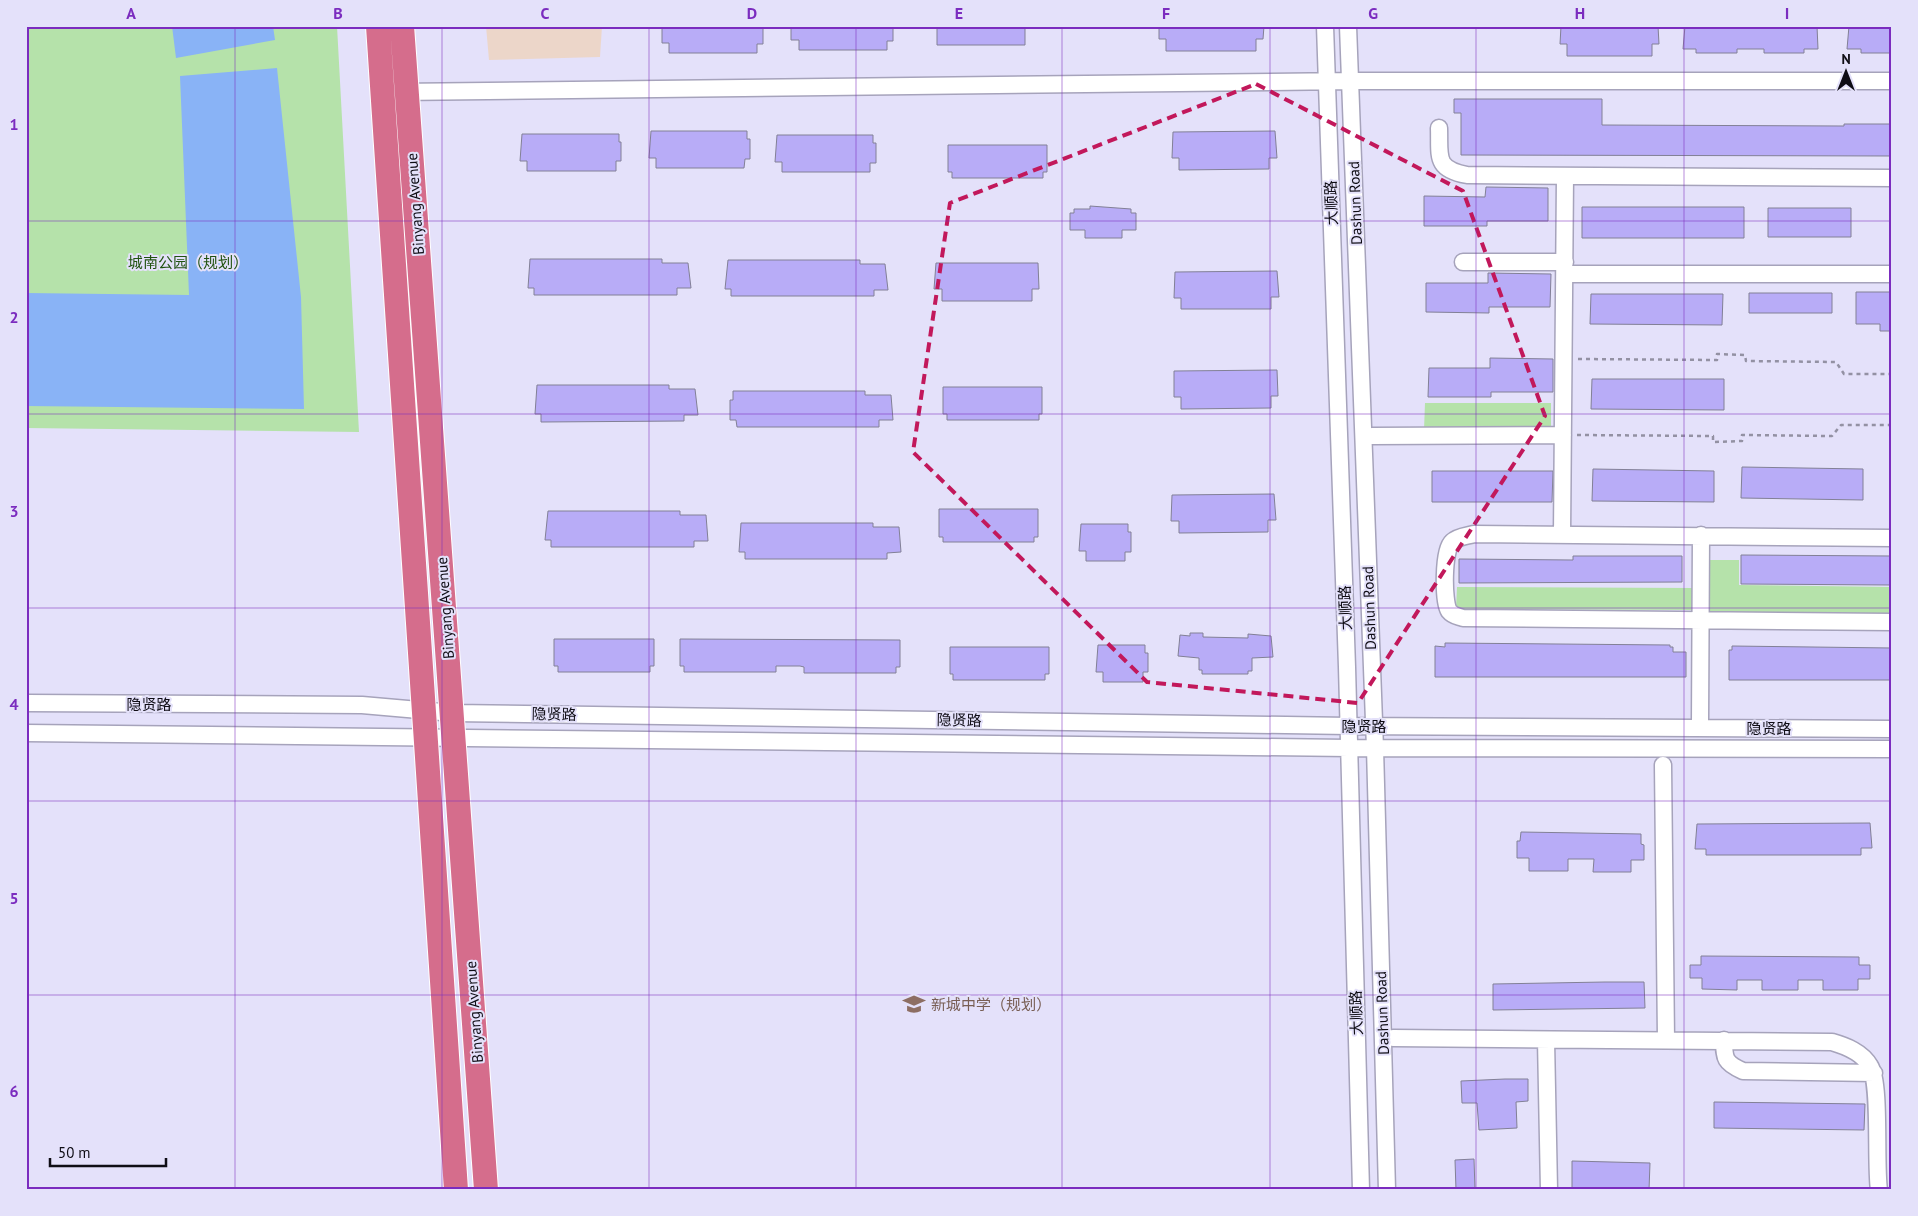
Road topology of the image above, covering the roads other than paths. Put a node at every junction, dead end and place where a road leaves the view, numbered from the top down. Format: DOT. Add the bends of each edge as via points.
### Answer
graph roads {
  1 [pos="378,26"];
  2 [pos="402,26"];
  3 [pos="1325,26"];
  4 [pos="1348,26"];
  5 [pos="1327,81"];
  6 [pos="1350,81"];
  7 [pos="1892,81"];
  8 [pos="406,92"];
  9 [pos="382,93"];
  10 [pos="1439,128"];
  11 [pos="1565,176"];
  12 [pos="1892,178"];
  13 [pos="1463,262"];
  14 [pos="1565,268"];
  15 [pos="1892,274"];
  16 [pos="1563,435"];
  17 [pos="1372,436"];
  18 [pos="1562,535"];
  19 [pos="1702,535"];
  20 [pos="1892,538"];
  21 [pos="1892,622"];
  22 [pos="26,703"];
  23 [pos="423,711"];
  24 [pos="452,713"];
  25 [pos="1700,724"];
  26 [pos="1349,726"];
  27 [pos="1374,726"];
  28 [pos="1892,729"];
  29 [pos="26,733"];
  30 [pos="425,736"];
  31 [pos="454,736"];
  32 [pos="1349,748"];
  33 [pos="1375,748"];
  34 [pos="1892,749"];
  35 [pos="1663,765"];
  36 [pos="1393,1038"];
  37 [pos="1546,1040"];
  38 [pos="1666,1040"];
  39 [pos="1724,1040"];
  40 [pos="1874,1073"];
  41 [pos="456,1190"];
  42 [pos="486,1190"];
  43 [pos="1361,1190"];
  44 [pos="1387,1190"];
  45 [pos="1549,1190"];
  46 [pos="1878,1190"];
  1 -- 9 [label="highway, Binyang Avenue"];
  2 -- 8 [label="highway, Binyang Avenue"];
  3 -- 5 [label="street, 大顺路"];
  4 -- 6 [label="street, Dashun Road"];
  5 -- 6 [label="street"];
  5 -- 8 [label="street"];
  5 -- 26 [label="street, 大顺路"];
  6 -- 7 [label="street"];
  6 -- 27 [label="street, Dashun Road"];
  8 -- 9 [label="street"];
  8 -- 24 [label="highway, Binyang Avenue"];
  9 -- 23 [label="highway, Binyang Avenue"];
  10 -- 11 [label="street" via="1440,161 1450,172"];
  11 -- 12 [label="street"];
  11 -- 14 [label="street"];
  13 -- 14 [label="street"];
  14 -- 15 [label="street"];
  14 -- 16 [label="street"];
  16 -- 17 [label="street"];
  16 -- 18 [label="street"];
  18 -- 19 [label="street"];
  18 -- 21 [label="street" via="1474,534 1453,541 1446,560 1448,610 1453,616 1463,618"];
  19 -- 20 [label="street"];
  19 -- 25 [label="street"];
  22 -- 23 [label="street, 隐贤路" via="362,705"];
  23 -- 24 [label="street, 隐贤路"];
  23 -- 30 [label="highway, Binyang Avenue"];
  24 -- 26 [label="street, 隐贤路"];
  24 -- 31 [label="highway, Binyang Avenue"];
  26 -- 27 [label="street, 隐贤路"];
  26 -- 32 [label="street, 大顺路"];
  27 -- 28 [label="street, 隐贤路"];
  27 -- 33 [label="street, Dashun Road"];
  29 -- 30 [label="street, 隐贤路"];
  30 -- 31 [label="street, 隐贤路"];
  30 -- 41 [label="highway, Binyang Avenue"];
  31 -- 32 [label="street, 隐贤路"];
  31 -- 42 [label="highway, Binyang Avenue"];
  32 -- 33 [label="street, 隐贤路"];
  32 -- 43 [label="street, 大顺路"];
  33 -- 34 [label="street, 隐贤路"];
  33 -- 44 [label="street, Dashun Road"];
  35 -- 38 [label="street"];
  36 -- 38 [label="street"];
  37 -- 45 [label="street"];
  38 -- 39 [label="street"];
  39 -- 40 [label="street" via="1832,1042 1849,1047"];
  39 -- 40 [label="street" via="1724,1055 1730,1065 1743,1071"];
  40 -- 46 [label="street"];
}
